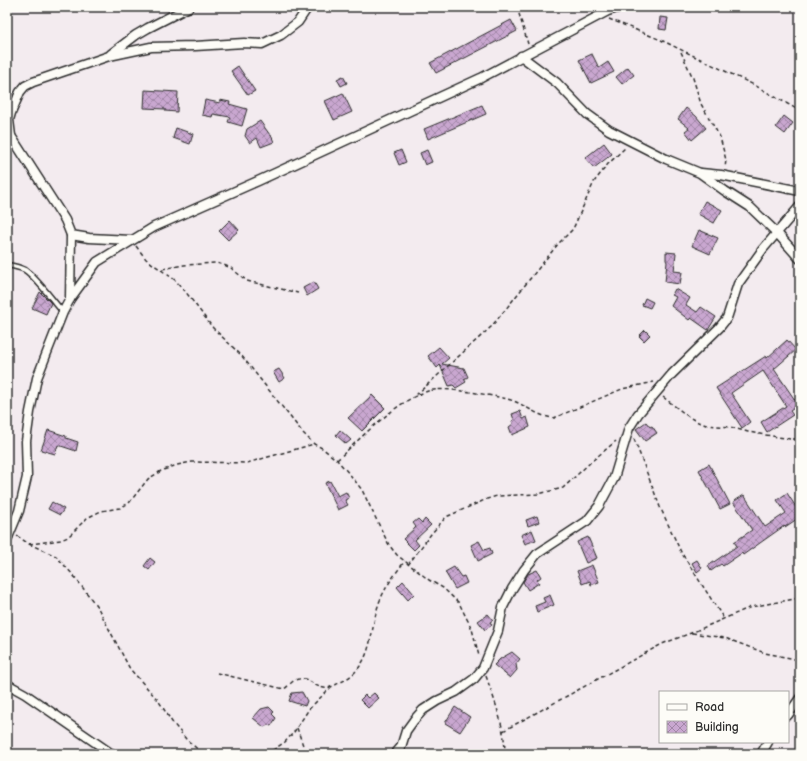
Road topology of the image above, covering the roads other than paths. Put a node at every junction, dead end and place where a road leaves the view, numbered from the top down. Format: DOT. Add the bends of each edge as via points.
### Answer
graph roads {
  1 [pos="189,7"];
  2 [pos="308,7"];
  3 [pos="620,7"];
  4 [pos="109,56"];
  5 [pos="521,56"];
  6 [pos="9,133"];
  7 [pos="700,173"];
  8 [pos="800,192"];
  9 [pos="800,206"];
  10 [pos="777,233"];
  11 [pos="71,235"];
  12 [pos="132,240"];
  13 [pos="800,260"];
  14 [pos="7,265"];
  15 [pos="70,299"];
  16 [pos="63,312"];
  17 [pos="7,540"];
  18 [pos="7,684"];
  19 [pos="800,698"];
  20 [pos="789,714"];
  21 [pos="767,743"];
  22 [pos="112,754"];
  23 [pos="395,754"];
  24 [pos="761,754"];
  1 -- 4 [label="street" via="136,35"];
  2 -- 4 [label="street" via="298,22 281,35 262,44 151,47"];
  3 -- 5 [label="street"];
  4 -- 6 [label="street" via="25,86 11,113"];
  5 -- 7 [label="street" via="557,83 599,124 666,159"];
  5 -- 12 [label="street" via="370,131 154,227"];
  6 -- 11 [label="street" via="65,220"];
  7 -- 8 [label="street" via="722,175"];
  7 -- 10 [label="street" via="750,207"];
  9 -- 10 [label="street"];
  10 -- 13 [label="street"];
  10 -- 23 [label="street" via="738,284 727,318 638,414 629,428 614,478 587,521 537,554 524,570 503,607 498,631 484,668 456,692 423,710 406,731 401,747"];
  11 -- 12 [label="street"];
  11 -- 15 [label="street"];
  12 -- 15 [label="street" via="97,262"];
  14 -- 16 [label="lane" via="26,271"];
  15 -- 16 [label="street"];
  16 -- 17 [label="street" via="37,378 26,440 27,477 19,511"];
  18 -- 22 [label="street"];
  19 -- 20 [label="street"];
  21 -- 24 [label="street"];
}
